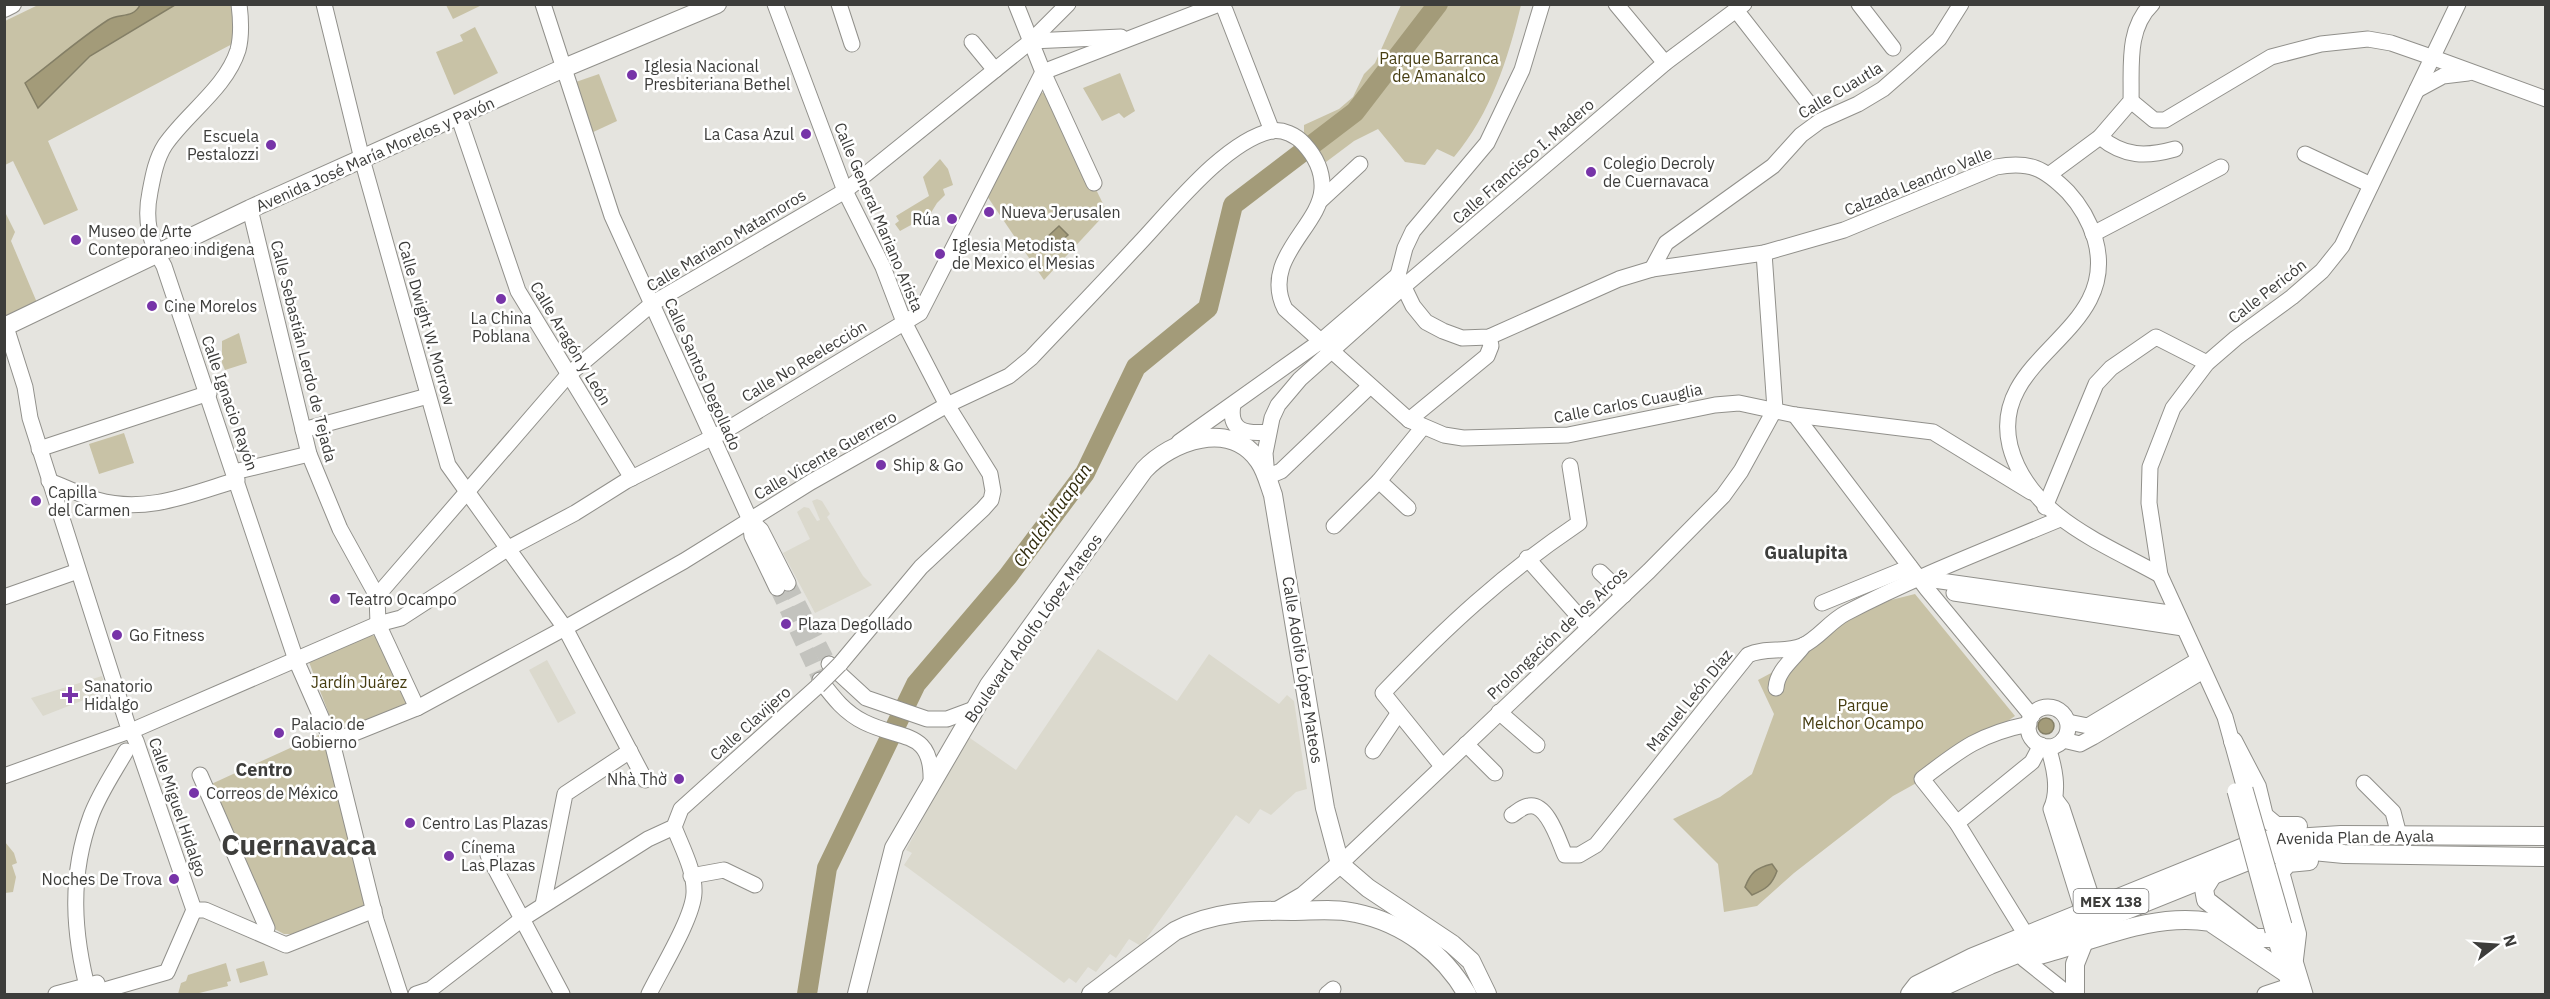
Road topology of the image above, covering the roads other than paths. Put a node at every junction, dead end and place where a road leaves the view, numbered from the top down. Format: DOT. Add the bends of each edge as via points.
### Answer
graph roads {
  1 [pos="12,4"];
  2 [pos="239,4"];
  3 [pos="324,4"];
  4 [pos="543,4"];
  5 [pos="717,4"];
  6 [pos="775,4"];
  7 [pos="839,4"];
  8 [pos="1016,4"];
  9 [pos="1068,4"];
  10 [pos="1542,4"];
  11 [pos="1616,4"];
  12 [pos="1859,4"];
  13 [pos="1961,4"];
  14 [pos="2152,4"];
  15 [pos="2458,4"];
  16 [pos="1222,7"];
  17 [pos="4,8"];
  18 [pos="1740,8"];
  19 [pos="1130,37"];
  20 [pos="1031,40"];
  21 [pos="972,42"];
  22 [pos="852,44"];
  23 [pos="1893,48"];
  24 [pos="2434,57"];
  25 [pos="1665,63"];
  26 [pos="564,68"];
  27 [pos="995,70"];
  28 [pos="1043,72"];
  29 [pos="2470,73"];
  30 [pos="2417,90"];
  31 [pos="2546,99"];
  32 [pos="2131,101"];
  33 [pos="1810,105"];
  34 [pos="459,118"];
  35 [pos="1278,131"];
  36 [pos="2100,137"];
  37 [pos="2175,149"];
  38 [pos="2305,154"];
  39 [pos="362,159"];
  40 [pos="1360,164"];
  41 [pos="2221,167"];
  42 [pos="2050,174"];
  43 [pos="1094,183"];
  44 [pos="2371,186"];
  45 [pos="845,191"];
  46 [pos="1321,193"];
  47 [pos="250,209"];
  48 [pos="2093,234"];
  49 [pos="1764,253"];
  50 [pos="158,255"];
  51 [pos="1652,269"];
  52 [pos="1400,282"];
  53 [pos="652,303"];
  54 [pos="904,322"];
  55 [pos="5,327"];
  56 [pos="1489,337"];
  57 [pos="1325,346"];
  58 [pos="2207,363"];
  59 [pos="568,375"];
  60 [pos="1370,386"];
  61 [pos="209,393"];
  62 [pos="428,396"];
  63 [pos="947,405"];
  64 [pos="1233,405"];
  65 [pos="1775,409"];
  66 [pos="1795,415"];
  67 [pos="1416,423"];
  68 [pos="303,430"];
  69 [pos="1268,432"];
  70 [pos="711,438"];
  71 [pos="1170,448"];
  72 [pos="39,450"];
  73 [pos="309,454"];
  74 [pos="1570,466"];
  75 [pos="236,476"];
  76 [pos="1267,477"];
  77 [pos="632,478"];
  78 [pos="1379,481"];
  79 [pos="49,482"];
  80 [pos="466,492"];
  81 [pos="2031,492"];
  82 [pos="2045,507"];
  83 [pos="1408,508"];
  84 [pos="2061,519"];
  85 [pos="750,520"];
  86 [pos="1334,526"];
  87 [pos="507,549"];
  88 [pos="1527,558"];
  89 [pos="78,571"];
  90 [pos="1600,572"];
  91 [pos="2160,575"];
  92 [pos="1919,578"];
  93 [pos="783,585"];
  94 [pos="1624,595"];
  95 [pos="377,596"];
  96 [pos="4,597"];
  97 [pos="1822,603"];
  98 [pos="2180,621"];
  99 [pos="378,624"];
  100 [pos="565,628"];
  101 [pos="1589,628"];
  102 [pos="1804,645"];
  103 [pos="296,660"];
  104 [pos="835,664"];
  105 [pos="2201,665"];
  106 [pos="819,683"];
  107 [pos="1776,688"];
  108 [pos="2215,693"];
  109 [pos="417,708"];
  110 [pos="974,709"];
  111 [pos="1499,712"];
  112 [pos="1398,714"];
  113 [pos="2068,722"];
  114 [pos="131,731"];
  115 [pos="2036,734"];
  116 [pos="2064,740"];
  117 [pos="2233,741"];
  118 [pos="332,742"];
  119 [pos="1466,744"];
  120 [pos="1537,745"];
  121 [pos="126,751"];
  122 [pos="630,751"];
  123 [pos="1373,751"];
  124 [pos="1442,766"];
  125 [pos="1495,773"];
  126 [pos="200,775"];
  127 [pos="4,776"];
  128 [pos="645,780"];
  129 [pos="931,783"];
  130 [pos="2364,783"];
  131 [pos="2240,790"];
  132 [pos="1512,815"];
  133 [pos="1958,823"];
  134 [pos="674,827"];
  135 [pos="2341,835"];
  136 [pos="2399,835"];
  137 [pos="2546,836"];
  138 [pos="2344,854"];
  139 [pos="488,855"];
  140 [pos="2546,857"];
  141 [pos="1340,864"];
  142 [pos="691,876"];
  143 [pos="2212,876"];
  144 [pos="755,885"];
  145 [pos="2158,897"];
  146 [pos="543,905"];
  147 [pos="194,910"];
  148 [pos="374,910"];
  149 [pos="1279,910"];
  150 [pos="2094,913"];
  151 [pos="522,919"];
  152 [pos="2137,927"];
  153 [pos="267,928"];
  154 [pos="2277,931"];
  155 [pos="2026,935"];
  156 [pos="2083,944"];
  157 [pos="2024,959"];
  158 [pos="1990,965"];
  159 [pos="2290,978"];
  160 [pos="89,992"];
  161 [pos="56,994"];
  162 [pos="400,994"];
  163 [pos="416,994"];
  164 [pos="562,994"];
  165 [pos="649,994"];
  166 [pos="857,994"];
  167 [pos="1091,994"];
  168 [pos="1467,994"];
  169 [pos="1487,994"];
  170 [pos="1910,994"];
  171 [pos="1927,994"];
  172 [pos="2068,994"];
  173 [pos="2075,994"];
  174 [pos="2265,994"];
  175 [pos="2305,994"];
  1 -- 17 [label="main road"];
  2 -- 50 [label="street, Calle Ignacio Rayón" via="237,51 212,92 164,146 156,164 147,230"];
  3 -- 39 [label="street, Calle Dwight W. Morrow"];
  4 -- 26 [label="street, Calle Santos Degollado"];
  5 -- 26 [label="main road, Avenida José María Morelos y Pavón"];
  6 -- 45 [label="street, Calle General Mariano Arista"];
  7 -- 22 [label="street"];
  8 -- 20 [label="street"];
  9 -- 20 [label="street, Calle Mariano Matamoros"];
  10 -- 52 [label="street" via="1522,70 1487,143 1413,231 1405,248"];
  11 -- 25 [label="street"];
  12 -- 23 [label="street"];
  13 -- 51 [label="street, Calle Cuautla" via="1939,39 1899,75 1858,104 1820,121 1801,135 1773,166 1666,243"];
  14 -- 32 [label="street" via="2132,40"];
  15 -- 24 [label="street, Calle Pericón"];
  16 -- 19 [label="street"];
  16 -- 35 [label="street"];
  18 -- 25 [label="street, Calle Francisco I. Madero"];
  18 -- 33 [label="street"];
  19 -- 20 [label="street"];
  19 -- 28 [label="street"];
  20 -- 27 [label="street, Calle Mariano Matamoros"];
  20 -- 28 [label="street"];
  21 -- 27 [label="street"];
  24 -- 29 [label="street"];
  24 -- 30 [label="street, Calle Pericón"];
  24 -- 32 [label="street" via="2367,39 2321,44 2271,57 2164,120 2154,120"];
  25 -- 52 [label="street, Calle Francisco I. Madero"];
  26 -- 34 [label="main road, Avenida José María Morelos y Pavón"];
  26 -- 53 [label="street, Calle Santos Degollado" via="612,216"];
  27 -- 45 [label="street, Calle Mariano Matamoros"];
  28 -- 43 [label="street"];
  28 -- 54 [label="street, Calle No Reelección" via="920,313"];
  29 -- 30 [label="street" via="2443,76"];
  29 -- 31 [label="street"];
  30 -- 44 [label="street, Calle Pericón"];
  32 -- 36 [label="street"];
  34 -- 39 [label="main road, Avenida José María Morelos y Pavón"];
  34 -- 59 [label="street, Calle Aragón y León" via="518,291"];
  35 -- 46 [label="street" via="1301,141 1318,166"];
  35 -- 63 [label="street, Calle Vicente Guerrero" via="1239,146 1194,184 1010,376"];
  36 -- 37 [label="street" via="2133,156"];
  36 -- 42 [label="street"];
  38 -- 44 [label="street"];
  39 -- 47 [label="main road, Avenida José María Morelos y Pavón"];
  39 -- 62 [label="street, Calle Dwight W. Morrow"];
  40 -- 46 [label="street, Calle Carlos Cuauglia"];
  41 -- 48 [label="street"];
  42 -- 48 [label="street, Calzada Leandro Valle" via="2077,201"];
  42 -- 49 [label="street, Calzada Leandro Valle" via="2031,166 1996,167 1844,230"];
  44 -- 58 [label="street, Calle Pericón" via="2342,246 2322,271"];
  45 -- 53 [label="street, Calle Mariano Matamoros"];
  45 -- 54 [label="street, Calle General Mariano Arista" via="883,267"];
  46 -- 57 [label="street, Calle Carlos Cuauglia" via="1285,260 1280,299 1285,309"];
  47 -- 50 [label="main road, Avenida José María Morelos y Pavón"];
  47 -- 68 [label="street, Calle Sebastián Lerdo de Tejada"];
  48 -- 81 [label="street, Calzada Leandro Valle" via="2098,268 2088,304 2012,395 2010,445"];
  49 -- 51 [label="street, Calzada Leandro Valle"];
  49 -- 65 [label="street"];
  50 -- 55 [label="main road, Avenida José María Morelos y Pavón"];
  50 -- 61 [label="street, Calle Ignacio Rayón"];
  51 -- 56 [label="street, Calzada Leandro Valle" via="1591,289 1507,332"];
  52 -- 56 [label="street, Calzada Leandro Valle" via="1426,322 1462,338"];
  52 -- 57 [label="street, Calle Francisco I. Madero"];
  53 -- 59 [label="street, Calle Mariano Matamoros"];
  53 -- 70 [label="street, Calle Santos Degollado"];
  54 -- 63 [label="street, Calle General Mariano Arista"];
  54 -- 70 [label="street, Calle No Reelección"];
  55 -- 72 [label="street, Calle Miguel Hidalgo" via="25,387"];
  56 -- 67 [label="street" via="1491,346 1486,356"];
  57 -- 60 [label="street, Calle Carlos Cuauglia"];
  57 -- 64 [label="street, Boulevard Adolfo López Mateos"];
  57 -- 69 [label="street, Calle Adolfo López Mateos" via="1278,405"];
  58 -- 82 [label="street" via="2156,337 2111,368 2096,384"];
  58 -- 91 [label="street, Calle Pericón" via="2173,408 2150,467 2149,503"];
  59 -- 77 [label="street, Calle Aragón y León"];
  59 -- 80 [label="street, Calle Mariano Matamoros"];
  60 -- 67 [label="street, Calle Carlos Cuauglia"];
  60 -- 76 [label="street" via="1281,471"];
  61 -- 72 [label="street"];
  61 -- 75 [label="street, Calle Ignacio Rayón"];
  62 -- 68 [label="street"];
  62 -- 80 [label="street, Calle Dwight W. Morrow" via="448,465"];
  63 -- 85 [label="street, Calle Vicente Guerrero"];
  63 -- 104 [label="street, Calle Clavijero" via="990,474 991,500 921,567"];
  64 -- 69 [label="street" via="1233,422 1238,430 1247,434"];
  64 -- 71 [label="street, Boulevard Adolfo López Mateos"];
  65 -- 66 [label="street, Calle Carlos Cuauglia"];
  65 -- 67 [label="street, Calle Carlos Cuauglia" via="1739,403 1714,405 1568,435 1463,438"];
  65 -- 94 [label="street, Prolongación de los Arcos" via="1723,496"];
  66 -- 81 [label="street, Calle Carlos Cuauglia" via="1933,432"];
  66 -- 92 [label="street"];
  67 -- 78 [label="street"];
  68 -- 73 [label="street, Calle Sebastián Lerdo de Tejada"];
  69 -- 76 [label="street, Calle Adolfo López Mateos"];
  70 -- 77 [label="street, Calle No Reelección"];
  70 -- 85 [label="street, Calle Santos Degollado"];
  71 -- 76 [label="main road, Calle Adolfo López Mateos" via="1208,437 1236,443 1257,459"];
  71 -- 110 [label="main road, Boulevard Adolfo López Mateos" via="1144,470"];
  72 -- 79 [label="street, Calle Miguel Hidalgo"];
  73 -- 75 [label="street"];
  73 -- 95 [label="street, Calle Sebastián Lerdo de Tejada" via="340,529"];
  74 -- 88 [label="street" via="1579,523"];
  75 -- 79 [label="street" via="156,505 98,500"];
  75 -- 103 [label="street, Calle Ignacio Rayón"];
  76 -- 141 [label="main road, Calle Adolfo López Mateos" via="1292,601 1325,808"];
  77 -- 87 [label="street, Calle No Reelección"];
  78 -- 83 [label="street"];
  78 -- 86 [label="street"];
  79 -- 89 [label="street, Calle Miguel Hidalgo"];
  80 -- 87 [label="street, Calle Dwight W. Morrow"];
  80 -- 95 [label="street, Calle Mariano Matamoros"];
  81 -- 82 [label="street, Calzada Leandro Valle"];
  82 -- 84 [label="street, Calzada Leandro Valle"];
  84 -- 91 [label="street, Calzada Leandro Valle"];
  84 -- 92 [label="street"];
  85 -- 93 [label="street, Calle Santos Degollado" via="762,530"];
  85 -- 100 [label="street, Calle Vicente Guerrero"];
  87 -- 99 [label="street, Calle No Reelección" via="401,618"];
  87 -- 100 [label="street, Calle Dwight W. Morrow"];
  88 -- 101 [label="street"];
  88 -- 112 [label="street" via="1439,633 1383,693"];
  89 -- 96 [label="street"];
  89 -- 114 [label="street, Calle Miguel Hidalgo"];
  90 -- 94 [label="street"];
  91 -- 98 [label="street"];
  92 -- 97 [label="street"];
  92 -- 98 [label="street"];
  92 -- 102 [label="street, Manuel León Díaz" via="1844,614"];
  92 -- 115 [label="street"];
  94 -- 101 [label="street, Prolongación de los Arcos"];
  95 -- 99 [label="street"];
  98 -- 105 [label="street"];
  99 -- 103 [label="street, Calle No Reelección"];
  99 -- 109 [label="street"];
  100 -- 109 [label="street, Calle Vicente Guerrero"];
  100 -- 122 [label="street, Calle Dwight W. Morrow"];
  101 -- 111 [label="street, Prolongación de los Arcos"];
  102 -- 107 [label="street" via="1783,670"];
  102 -- 132 [label="street, Manuel León Díaz" via="1787,650 1758,650 1748,655 1596,845 1579,855 1565,855 1545,813 1537,806 1528,805"];
  103 -- 114 [label="street, Calle No Reelección"];
  103 -- 118 [label="street, Calle Ignacio Rayón"];
  104 -- 106 [label="street, Calle Clavijero, bridge"];
  104 -- 110 [label="street" via="856,691 877,703 927,719 947,719"];
  105 -- 108 [label="street"];
  105 -- 113 [label="street" via="2088,726"];
  105 -- 116 [label="street" via="2080,744"];
  106 -- 129 [label="street" via="839,705 865,722 920,742 930,756"];
  106 -- 134 [label="street, Calle Clavijero" via="681,809"];
  108 -- 117 [label="street"];
  108 -- 131 [label="street"];
  109 -- 118 [label="street, Calle Vicente Guerrero"];
  110 -- 129 [label="main road, Boulevard Adolfo López Mateos"];
  111 -- 119 [label="street, Prolongación de los Arcos"];
  111 -- 120 [label="street"];
  112 -- 123 [label="street"];
  112 -- 124 [label="street"];
  113 -- 115 [label="street" via="2061,711 2042,708"];
  113 -- 116 [label="street"];
  114 -- 127 [label="street, Calle No Reelección"];
  114 -- 147 [label="street, Calle Miguel Hidalgo"];
  115 -- 116 [label="street"];
  115 -- 133 [label="street" via="2032,762"];
  115 -- 133 [label="street" via="1996,731 1961,749 1922,778"];
  115 -- 150 [label="street" via="2054,766 2056,800 2062,808"];
  117 -- 131 [label="street"];
  117 -- 135 [label="main road" via="2270,822 2319,827"];
  118 -- 148 [label="street, Calle Ignacio Rayón"];
  119 -- 124 [label="street, Prolongación de los Arcos"];
  119 -- 125 [label="street"];
  121 -- 160 [label="street" via="90,817 77,868 76,931"];
  122 -- 128 [label="street, Calle Dwight W. Morrow"];
  122 -- 146 [label="street" via="565,794"];
  124 -- 141 [label="street, Prolongación de los Arcos"];
  126 -- 153 [label="street"];
  129 -- 166 [label="main road, Boulevard Adolfo López Mateos" via="894,848"];
  130 -- 136 [label="street" via="2393,812"];
  131 -- 154 [label="street, bridge"];
  133 -- 155 [label="street"];
  134 -- 142 [label="street"];
  134 -- 146 [label="street" via="648,838"];
  135 -- 136 [label="main road, Avenida Plan de Ayala / MEX 138"];
  135 -- 150 [label="main road, Avenida Plan de Ayala / MEX 138" via="2261,840"];
  136 -- 137 [label="main road, Avenida Plan de Ayala / MEX 138"];
  136 -- 138 [label="main road" via="2389,843"];
  138 -- 140 [label="main road, Avenida Plan de Ayala / MEX 138"];
  138 -- 143 [label="main road, Avenida Plan de Ayala / MEX 138" via="2277,852"];
  138 -- 159 [label="main road" via="2282,866 2280,873 2297,934"];
  139 -- 151 [label="street"];
  141 -- 149 [label="main road"];
  141 -- 169 [label="main road" via="1368,888 1452,944 1470,961"];
  142 -- 144 [label="street" via="724,870"];
  142 -- 165 [label="street" via="694,894 689,913"];
  143 -- 145 [label="main road, Avenida Plan de Ayala / MEX 138"];
  143 -- 154 [label="main road" via="2204,889 2206,900 2255,938"];
  145 -- 150 [label="main road, Avenida Plan de Ayala / MEX 138"];
  145 -- 152 [label="main road"];
  146 -- 151 [label="street"];
  147 -- 148 [label="street" via="205,910 286,945"];
  147 -- 160 [label="street" via="169,966"];
  148 -- 162 [label="street, Calle Ignacio Rayón"];
  149 -- 167 [label="main road" via="1204,917 1175,931"];
  149 -- 168 [label="main road" via="1354,912 1392,924 1435,954 1454,972"];
  150 -- 152 [label="main road"];
  150 -- 155 [label="main road, Avenida Plan de Ayala / MEX 138"];
  150 -- 158 [label="main road, Avenida Plan de Ayala / MEX 138"];
  151 -- 163 [label="street" via="431,989"];
  151 -- 164 [label="street"];
  152 -- 156 [label="main road"];
  152 -- 159 [label="main road" via="2176,919 2210,922"];
  154 -- 159 [label="street"];
  155 -- 170 [label="main road, Avenida Plan de Ayala / MEX 138" via="1917,985"];
  156 -- 157 [label="main road"];
  156 -- 173 [label="main road" via="2075,964"];
  157 -- 158 [label="main road"];
  157 -- 172 [label="street"];
  158 -- 171 [label="main road, Avenida Plan de Ayala / MEX 138"];
  159 -- 174 [label="street"];
  159 -- 175 [label="street"];
  160 -- 161 [label="street"];
}
